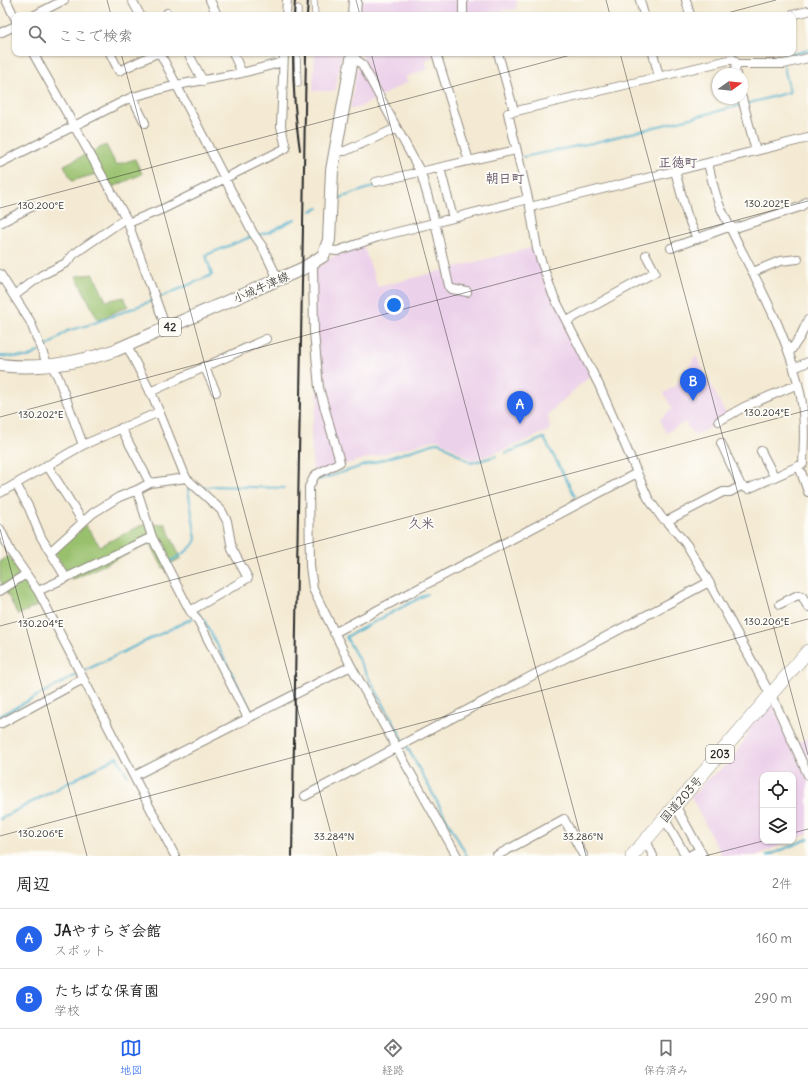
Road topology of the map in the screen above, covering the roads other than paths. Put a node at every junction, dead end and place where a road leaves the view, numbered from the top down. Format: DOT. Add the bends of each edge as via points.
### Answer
graph roads {
  1 [pos="6,0"];
  2 [pos="132,0"];
  3 [pos="210,0"];
  4 [pos="287,0"];
  5 [pos="313,0"];
  6 [pos="355,0"];
  7 [pos="463,0"];
  8 [pos="640,0"];
  9 [pos="686,0"];
  10 [pos="62,1"];
  11 [pos="298,8"];
  12 [pos="808,11"];
  13 [pos="12,12"];
  14 [pos="41,12"];
  15 [pos="138,12"];
  16 [pos="216,12"];
  17 [pos="286,12"];
  18 [pos="298,12"];
  19 [pos="312,12"];
  20 [pos="315,12"];
  21 [pos="354,12"];
  22 [pos="463,12"];
  23 [pos="643,12"];
  24 [pos="689,12"];
  25 [pos="796,14"];
  26 [pos="12,27"];
  27 [pos="0,33"];
  28 [pos="35,56"];
  29 [pos="112,56"];
  30 [pos="151,56"];
  31 [pos="162,56"];
  32 [pos="190,56"];
  33 [pos="234,56"];
  34 [pos="284,56"];
  35 [pos="297,56"];
  36 [pos="353,56"];
  37 [pos="354,56"];
  38 [pos="437,56"];
  39 [pos="499,56"];
  40 [pos="654,56"];
  41 [pos="808,58"];
  42 [pos="735,59"];
  43 [pos="283,62"];
  44 [pos="242,73"];
  45 [pos="659,77"];
  46 [pos="203,81"];
  47 [pos="298,84"];
  48 [pos="177,85"];
  49 [pos="132,97"];
  50 [pos="744,104"];
  51 [pos="514,111"];
  52 [pos="145,123"];
  53 [pos="73,126"];
  54 [pos="396,128"];
  55 [pos="808,138"];
  56 [pos="516,150"];
  57 [pos="335,151"];
  58 [pos="756,151"];
  59 [pos="469,161"];
  60 [pos="0,163"];
  61 [pos="708,163"];
  62 [pos="440,168"];
  63 [pos="675,171"];
  64 [pos="421,175"];
  65 [pos="225,179"];
  66 [pos="376,182"];
  67 [pos="808,201"];
  68 [pos="529,203"];
  69 [pos="33,206"];
  70 [pos="453,218"];
  71 [pos="127,220"];
  72 [pos="435,222"];
  73 [pos="0,223"];
  74 [pos="731,227"];
  75 [pos="697,239"];
  76 [pos="671,248"];
  77 [pos="327,250"];
  78 [pos="646,255"];
  79 [pos="798,259"];
  80 [pos="312,264"];
  81 [pos="753,272"];
  82 [pos="0,274"];
  83 [pos="278,279"];
  84 [pos="467,292"];
  85 [pos="14,296"];
  86 [pos="808,320"];
  87 [pos="567,321"];
  88 [pos="166,328"];
  89 [pos="266,339"];
  90 [pos="127,346"];
  91 [pos="789,353"];
  92 [pos="808,362"];
  93 [pos="0,365"];
  94 [pos="50,366"];
  95 [pos="204,366"];
  96 [pos="794,368"];
  97 [pos="798,384"];
  98 [pos="150,392"];
  99 [pos="216,392"];
  100 [pos="159,412"];
  101 [pos="719,421"];
  102 [pos="121,428"];
  103 [pos="721,443"];
  104 [pos="83,445"];
  105 [pos="761,451"];
  106 [pos="803,464"];
  107 [pos="47,465"];
  108 [pos="637,473"];
  109 [pos="774,476"];
  110 [pos="186,478"];
  111 [pos="150,483"];
  112 [pos="16,484"];
  113 [pos="741,486"];
  114 [pos="137,490"];
  115 [pos="808,492"];
  116 [pos="0,493"];
  117 [pos="668,521"];
  118 [pos="83,522"];
  119 [pos="0,529"];
  120 [pos="152,537"];
  121 [pos="51,551"];
  122 [pos="26,574"];
  123 [pos="66,578"];
  124 [pos="709,582"];
  125 [pos="0,591"];
  126 [pos="38,591"];
  127 [pos="780,604"];
  128 [pos="808,607"];
  129 [pos="194,609"];
  130 [pos="334,633"];
  131 [pos="808,652"];
  132 [pos="351,666"];
  133 [pos="83,679"];
  134 [pos="770,695"];
  135 [pos="248,718"];
  136 [pos="0,724"];
  137 [pos="397,748"];
  138 [pos="808,775"];
  139 [pos="134,776"];
  140 [pos="305,796"];
  141 [pos="675,805"];
  142 [pos="664,818"];
  143 [pos="646,840"];
  144 [pos="702,853"];
  145 [pos="175,856"];
  146 [pos="457,856"];
  147 [pos="496,856"];
  148 [pos="586,856"];
  149 [pos="632,856"];
  150 [pos="653,856"];
  151 [pos="686,856"];
  152 [pos="689,856"];
  1 -- 13 [label="street"];
  2 -- 15 [label="street"];
  3 -- 16 [label="street"];
  4 -- 17 [label="street"];
  5 -- 19 [label="street"];
  5 -- 20 [label="street"];
  6 -- 21 [label="main road"];
  7 -- 22 [label="street"];
  8 -- 23 [label="street"];
  9 -- 24 [label="street"];
  10 -- 14 [label="street"];
  11 -- 18 [label="street"];
  12 -- 25 [label="street"];
  26 -- 27 [label="street"];
  28 -- 53 [label="street"];
  29 -- 30 [label="street" via="119,71"];
  31 -- 48 [label="street"];
  32 -- 46 [label="street"];
  33 -- 44 [label="street"];
  34 -- 43 [label="street"];
  35 -- 47 [label="street"];
  36 -- 57 [label="main road"];
  37 -- 54 [label="street" via="362,64"];
  38 -- 59 [label="street"];
  39 -- 51 [label="street"];
  40 -- 45 [label="street"];
  41 -- 42 [label="street" via="784,64"];
  42 -- 45 [label="street"];
  43 -- 44 [label="street"];
  43 -- 65 [label="street" via="281,126 286,148"];
  44 -- 46 [label="street"];
  45 -- 51 [label="street"];
  46 -- 48 [label="street"];
  48 -- 49 [label="street"];
  48 -- 65 [label="street"];
  49 -- 52 [label="street"];
  49 -- 53 [label="street"];
  50 -- 58 [label="street"];
  51 -- 56 [label="street" via="508,113"];
  53 -- 60 [label="street"];
  53 -- 71 [label="street"];
  54 -- 57 [label="street" via="345,151"];
  54 -- 64 [label="street"];
  55 -- 58 [label="street"];
  56 -- 59 [label="street"];
  56 -- 68 [label="street"];
  57 -- 77 [label="main road"];
  58 -- 61 [label="street"];
  59 -- 62 [label="street"];
  61 -- 63 [label="street"];
  61 -- 74 [label="street" via="719,202"];
  62 -- 64 [label="street"];
  62 -- 70 [label="street"];
  63 -- 68 [label="street"];
  63 -- 75 [label="street" via="687,215"];
  64 -- 66 [label="street"];
  64 -- 72 [label="street"];
  65 -- 71 [label="street" via="165,208"];
  65 -- 83 [label="street"];
  67 -- 74 [label="street" via="800,207"];
  68 -- 70 [label="street"];
  68 -- 87 [label="street" via="537,248 547,279"];
  69 -- 73 [label="street"];
  70 -- 72 [label="street"];
  71 -- 85 [label="street"];
  71 -- 88 [label="street"];
  72 -- 77 [label="street" via="378,237 338,252"];
  72 -- 84 [label="street" via="449,286"];
  74 -- 75 [label="street"];
  74 -- 81 [label="street"];
  75 -- 76 [label="street"];
  77 -- 80 [label="main road, 小城牛津線 / 42"];
  78 -- 87 [label="street" via="655,272"];
  79 -- 81 [label="street" via="780,262"];
  80 -- 83 [label="main road, 小城牛津線 / 42"];
  80 -- 130 [label="street" via="319,388 340,462 315,474 310,487 310,566 313,589"];
  81 -- 91 [label="street"];
  82 -- 85 [label="street"];
  83 -- 88 [label="main road, 小城牛津線 / 42"];
  85 -- 94 [label="street" via="30,321"];
  86 -- 91 [label="street"];
  87 -- 108 [label="street" via="599,385"];
  88 -- 90 [label="main road, 小城牛津線 / 42"];
  89 -- 95 [label="street"];
  90 -- 94 [label="main road, 小城牛津線 / 42" via="94,358"];
  90 -- 98 [label="street"];
  91 -- 96 [label="street"];
  92 -- 96 [label="street"];
  93 -- 94 [label="main road, 小城牛津線 / 42"];
  94 -- 104 [label="street" via="58,377"];
  95 -- 98 [label="street"];
  95 -- 99 [label="street"];
  96 -- 97 [label="street"];
  97 -- 101 [label="street" via="744,407"];
  97 -- 106 [label="street" via="804,435"];
  98 -- 100 [label="street"];
  100 -- 102 [label="street"];
  100 -- 110 [label="street"];
  102 -- 104 [label="street"];
  102 -- 111 [label="street"];
  103 -- 113 [label="street"];
  104 -- 107 [label="street"];
  105 -- 109 [label="street"];
  106 -- 109 [label="street"];
  106 -- 115 [label="street"];
  107 -- 112 [label="street"];
  107 -- 118 [label="street"];
  108 -- 117 [label="street" via="648,498 662,518"];
  108 -- 130 [label="street"];
  109 -- 113 [label="street" via="748,489"];
  110 -- 111 [label="street"];
  110 -- 129 [label="street" via="221,510 229,528 232,549 248,578"];
  111 -- 114 [label="street"];
  112 -- 116 [label="street"];
  112 -- 121 [label="street" via="41,537"];
  113 -- 117 [label="street" via="730,492 723,492"];
  114 -- 118 [label="street" via="119,497"];
  114 -- 120 [label="street"];
  117 -- 124 [label="street" via="687,545"];
  118 -- 121 [label="street"];
  119 -- 122 [label="street" via="10,552"];
  120 -- 123 [label="street"];
  120 -- 129 [label="street"];
  121 -- 123 [label="street"];
  122 -- 125 [label="street"];
  122 -- 126 [label="street"];
  123 -- 126 [label="street"];
  124 -- 134 [label="street"];
  124 -- 137 [label="street"];
  126 -- 133 [label="street"];
  127 -- 128 [label="street" via="798,595 802,596"];
  129 -- 135 [label="street"];
  130 -- 132 [label="street"];
  131 -- 134 [label="highway, 国道203号 / 203"];
  132 -- 135 [label="street"];
  132 -- 137 [label="street"];
  133 -- 136 [label="street"];
  133 -- 139 [label="street"];
  134 -- 138 [label="street"];
  134 -- 141 [label="highway, 国道203号 / 203"];
  135 -- 139 [label="street"];
  137 -- 140 [label="street"];
  137 -- 146 [label="street"];
  139 -- 145 [label="street"];
  141 -- 142 [label="highway, 国道203号 / 203"];
  141 -- 144 [label="street"];
  142 -- 143 [label="highway, 国道203号 / 203"];
  142 -- 151 [label="street"];
  143 -- 149 [label="highway, 国道203号 / 203"];
  143 -- 150 [label="street"];
  144 -- 152 [label="street"];
  147 -- 148 [label="street" via="564,818"];
}
